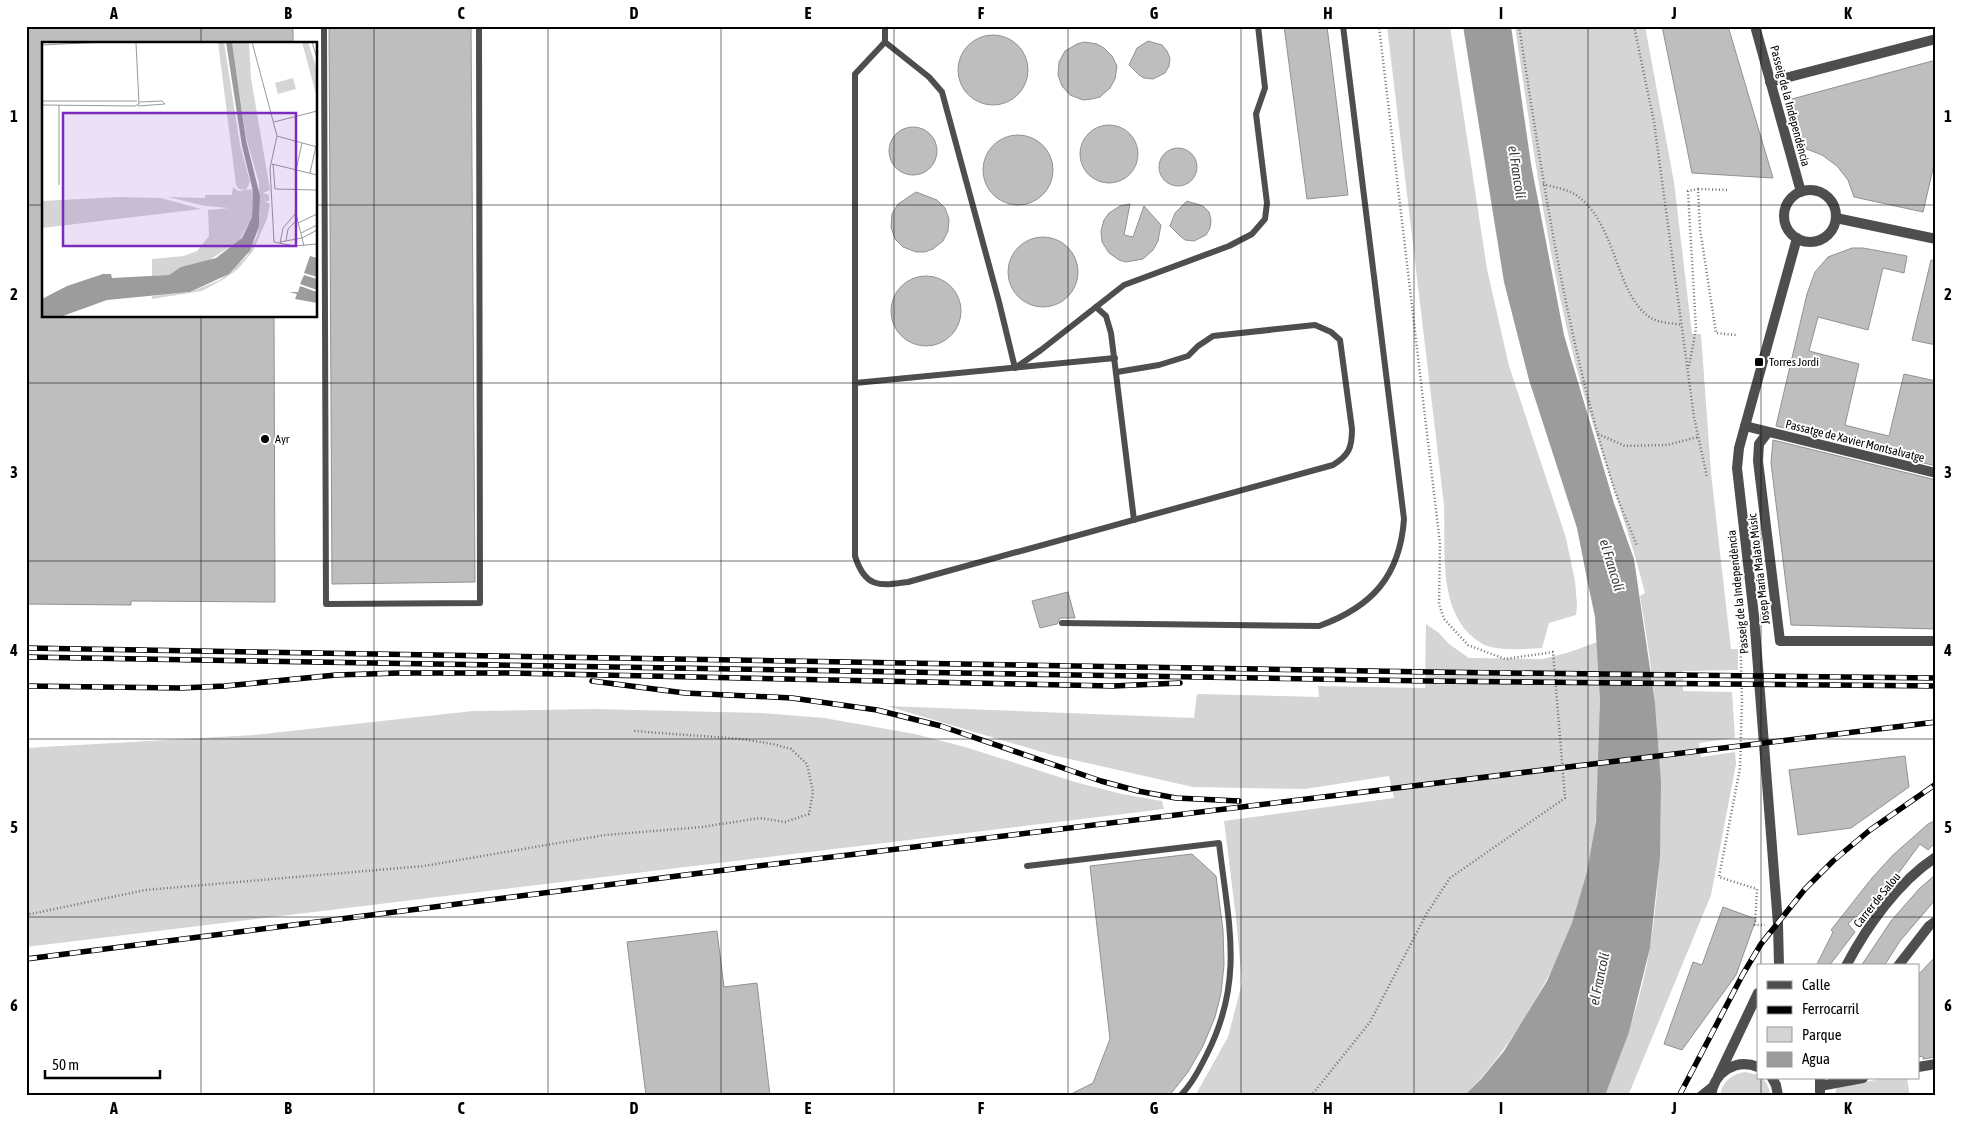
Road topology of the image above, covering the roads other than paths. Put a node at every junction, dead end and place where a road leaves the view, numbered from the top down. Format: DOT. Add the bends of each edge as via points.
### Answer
graph roads {
  1 [pos="324,26"];
  2 [pos="479,26"];
  3 [pos="885,26"];
  4 [pos="1258,26"];
  5 [pos="1343,26"];
  6 [pos="1756,26"];
  7 [pos="1936,39"];
  8 [pos="885,42"];
  9 [pos="1770,82"];
  10 [pos="1801,192"];
  11 [pos="1836,218"];
  12 [pos="1797,238"];
  13 [pos="1936,239"];
  14 [pos="1096,307"];
  15 [pos="1115,358"];
  16 [pos="1015,368"];
  17 [pos="1116,372"];
  18 [pos="855,383"];
  19 [pos="1746,426"];
  20 [pos="1768,432"];
  21 [pos="1936,473"];
  22 [pos="1134,520"];
  23 [pos="1062,623"];
  24 [pos="1936,642"];
  25 [pos="1936,857"];
  26 [pos="1027,866"];
  27 [pos="1936,921"];
  28 [pos="1779,950"];
  29 [pos="1772,964"];
  30 [pos="1779,964"];
  31 [pos="1847,964"];
  32 [pos="1900,964"];
  33 [pos="1757,995"];
  34 [pos="1936,1064"];
  35 [pos="1757,1067"];
  36 [pos="1920,1067"];
  37 [pos="1716,1080"];
  38 [pos="1852,1080"];
  39 [pos="1776,1085"];
  40 [pos="1820,1086"];
  41 [pos="1180,1096"];
  42 [pos="1698,1096"];
  43 [pos="1711,1096"];
  44 [pos="1788,1096"];
  1 -- 2 [label="lane" via="326,604 480,603"];
  3 -- 8 [label="lane"];
  4 -- 14 [label="lane" via="1265,88 1256,114 1267,203 1265,218 1252,234 1229,246 1124,285"];
  5 -- 23 [label="lane" via="1404,519 1403,538 1391,568 1381,587 1366,602 1319,626"];
  6 -- 9 [label="street, Passeig de la Independència"];
  7 -- 9 [label="street"];
  8 -- 16 [label="lane" via="929,77 942,92"];
  8 -- 18 [label="lane" via="855,74"];
  9 -- 10 [label="street, Passeig de la Independència"];
  10 -- 11 [label="street" via="1814,191 1826,196 1834,206"];
  10 -- 12 [label="street" via="1792,198 1785,213 1787,227"];
  11 -- 12 [label="street" via="1833,229 1820,240 1808,242"];
  11 -- 13 [label="street"];
  12 -- 19 [label="street, Passeig de la Independència"];
  14 -- 15 [label="lane" via="1106,316"];
  14 -- 16 [label="lane"];
  15 -- 16 [label="lane"];
  15 -- 17 [label="lane"];
  16 -- 18 [label="lane"];
  17 -- 22 [label="lane"];
  17 -- 22 [label="lane" via="1188,356 1213,336 1315,325 1340,340 1352,429 1352,443 1345,457 1333,466"];
  18 -- 22 [label="lane" via="855,556 859,569 869,581 882,586 908,582"];
  19 -- 20 [label="street, Passatge de Xavier Montsalvatge"];
  19 -- 28 [label="street, Passeig de la Independència" via="1737,468 1754,616"];
  20 -- 21 [label="street, Passatge de Xavier Montsalvatge"];
  20 -- 24 [label="street, Josep Maria Malato Músic" via="1760,444 1758,461 1780,641"];
  25 -- 31 [label="street, Carrer de Salou" via="1900,889 1860,941"];
  26 -- 41 [label="lane" via="1219,843 1232,950 1231,980 1213,1041"];
  27 -- 32 [label="street" via="1928,926"];
  28 -- 29 [label="street, Passeig de la Independència"];
  28 -- 30 [label="street, Passeig de la Independència"];
  33 -- 37 [label="street"];
  34 -- 36 [label="street"];
  35 -- 37 [label="street" via="1737,1064 1723,1071"];
  37 -- 42 [label="lane"];
  37 -- 43 [label="street"];
  38 -- 40 [label="street"];
  39 -- 44 [label="street"];
}
